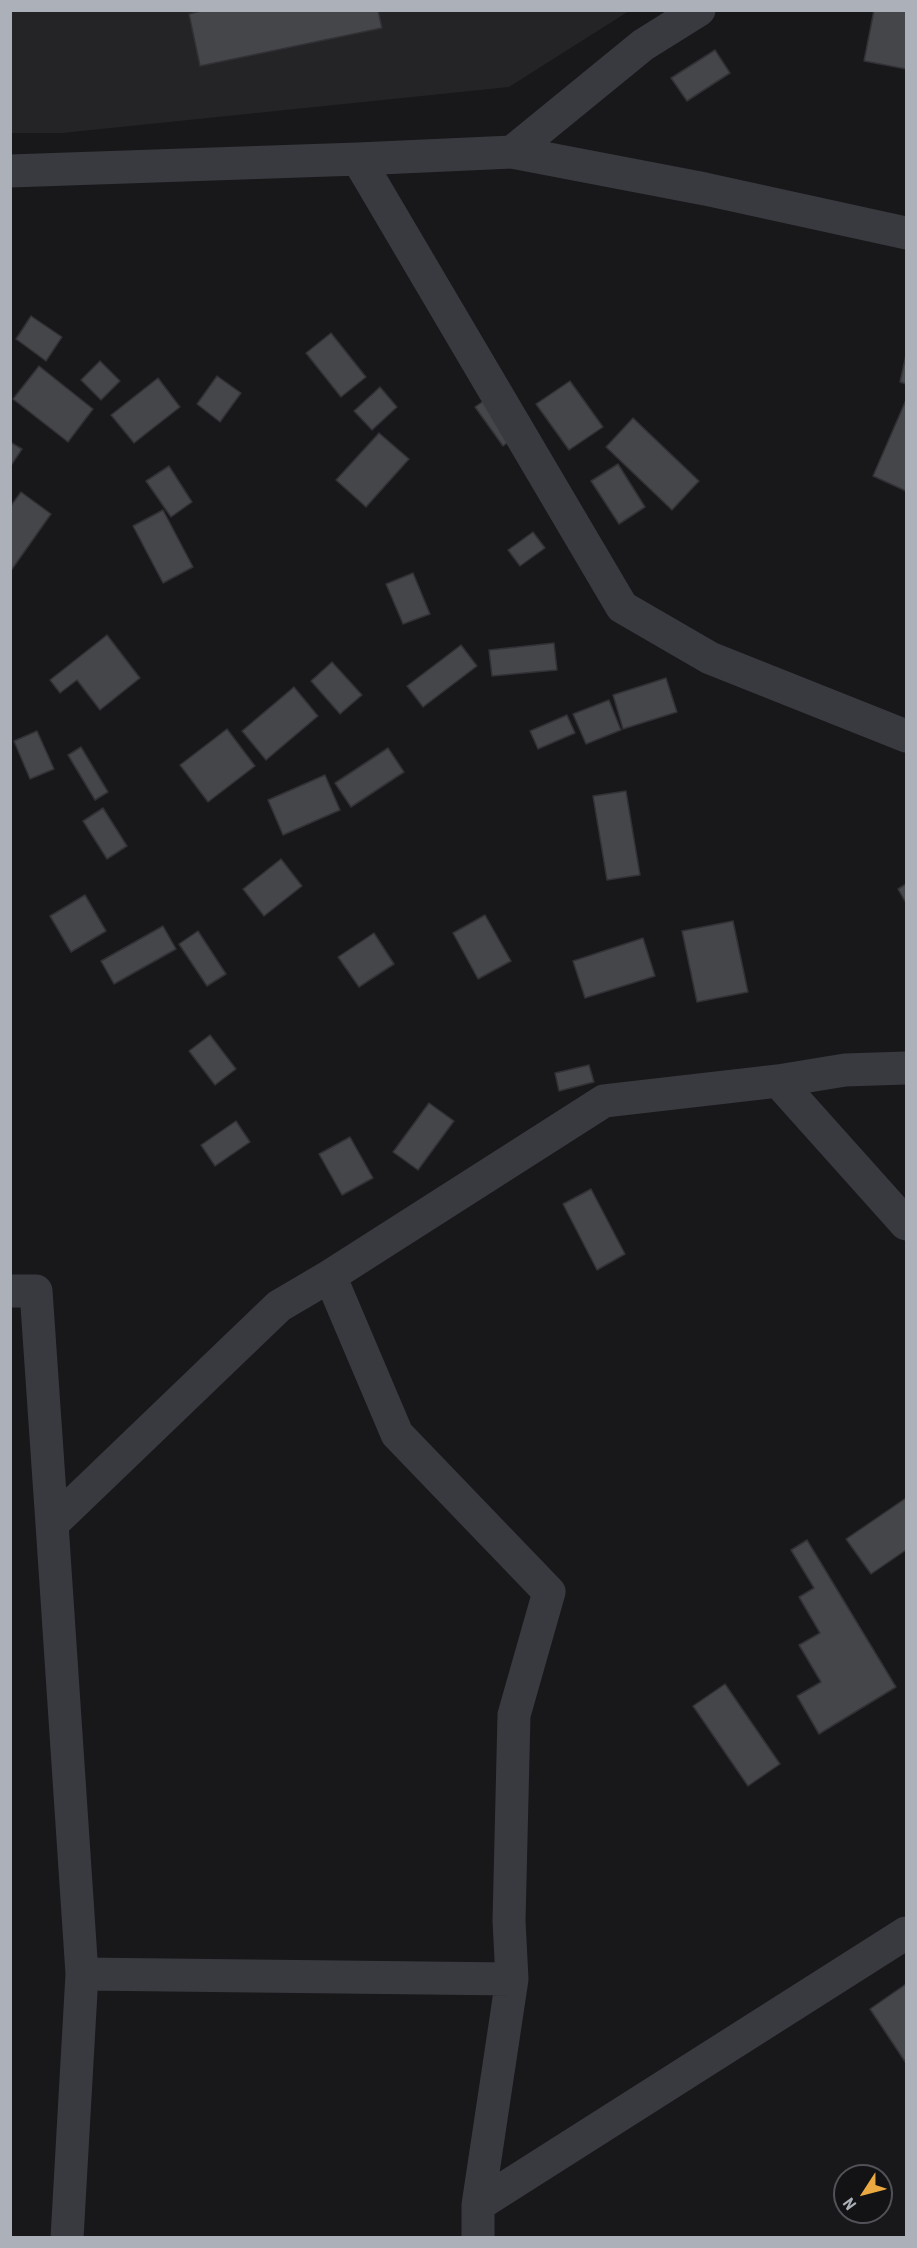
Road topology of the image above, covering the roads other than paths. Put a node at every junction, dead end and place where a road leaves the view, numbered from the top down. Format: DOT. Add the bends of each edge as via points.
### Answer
graph roads {
  1 [pos="699,10"];
  2 [pos="512,152"];
  3 [pos="358,159"];
  4 [pos="10,171"];
  5 [pos="906,233"];
  6 [pos="906,736"];
  7 [pos="906,1068"];
  8 [pos="778,1081"];
  9 [pos="906,1224"];
  10 [pos="330,1276"];
  11 [pos="10,1291"];
  12 [pos="52,1524"];
  13 [pos="906,1933"];
  14 [pos="82,1974"];
  15 [pos="512,1979"];
  16 [pos="478,2205"];
  17 [pos="67,2238"];
  18 [pos="478,2238"];
  1 -- 2 [label="street" via="643,45"];
  2 -- 3 [label="street"];
  2 -- 5 [label="street"];
  3 -- 4 [label="street"];
  3 -- 6 [label="street" via="622,607 710,658"];
  7 -- 8 [label="street" via="845,1070"];
  8 -- 9 [label="street"];
  8 -- 10 [label="street" via="604,1101"];
  10 -- 12 [label="street" via="279,1306"];
  10 -- 15 [label="street" via="397,1434 549,1592 514,1715 509,1921"];
  11 -- 12 [label="street" via="36,1291"];
  12 -- 14 [label="street"];
  13 -- 16 [label="street"];
  14 -- 15 [label="street"];
  14 -- 17 [label="street"];
  15 -- 16 [label="street"];
  16 -- 18 [label="street"];
}
